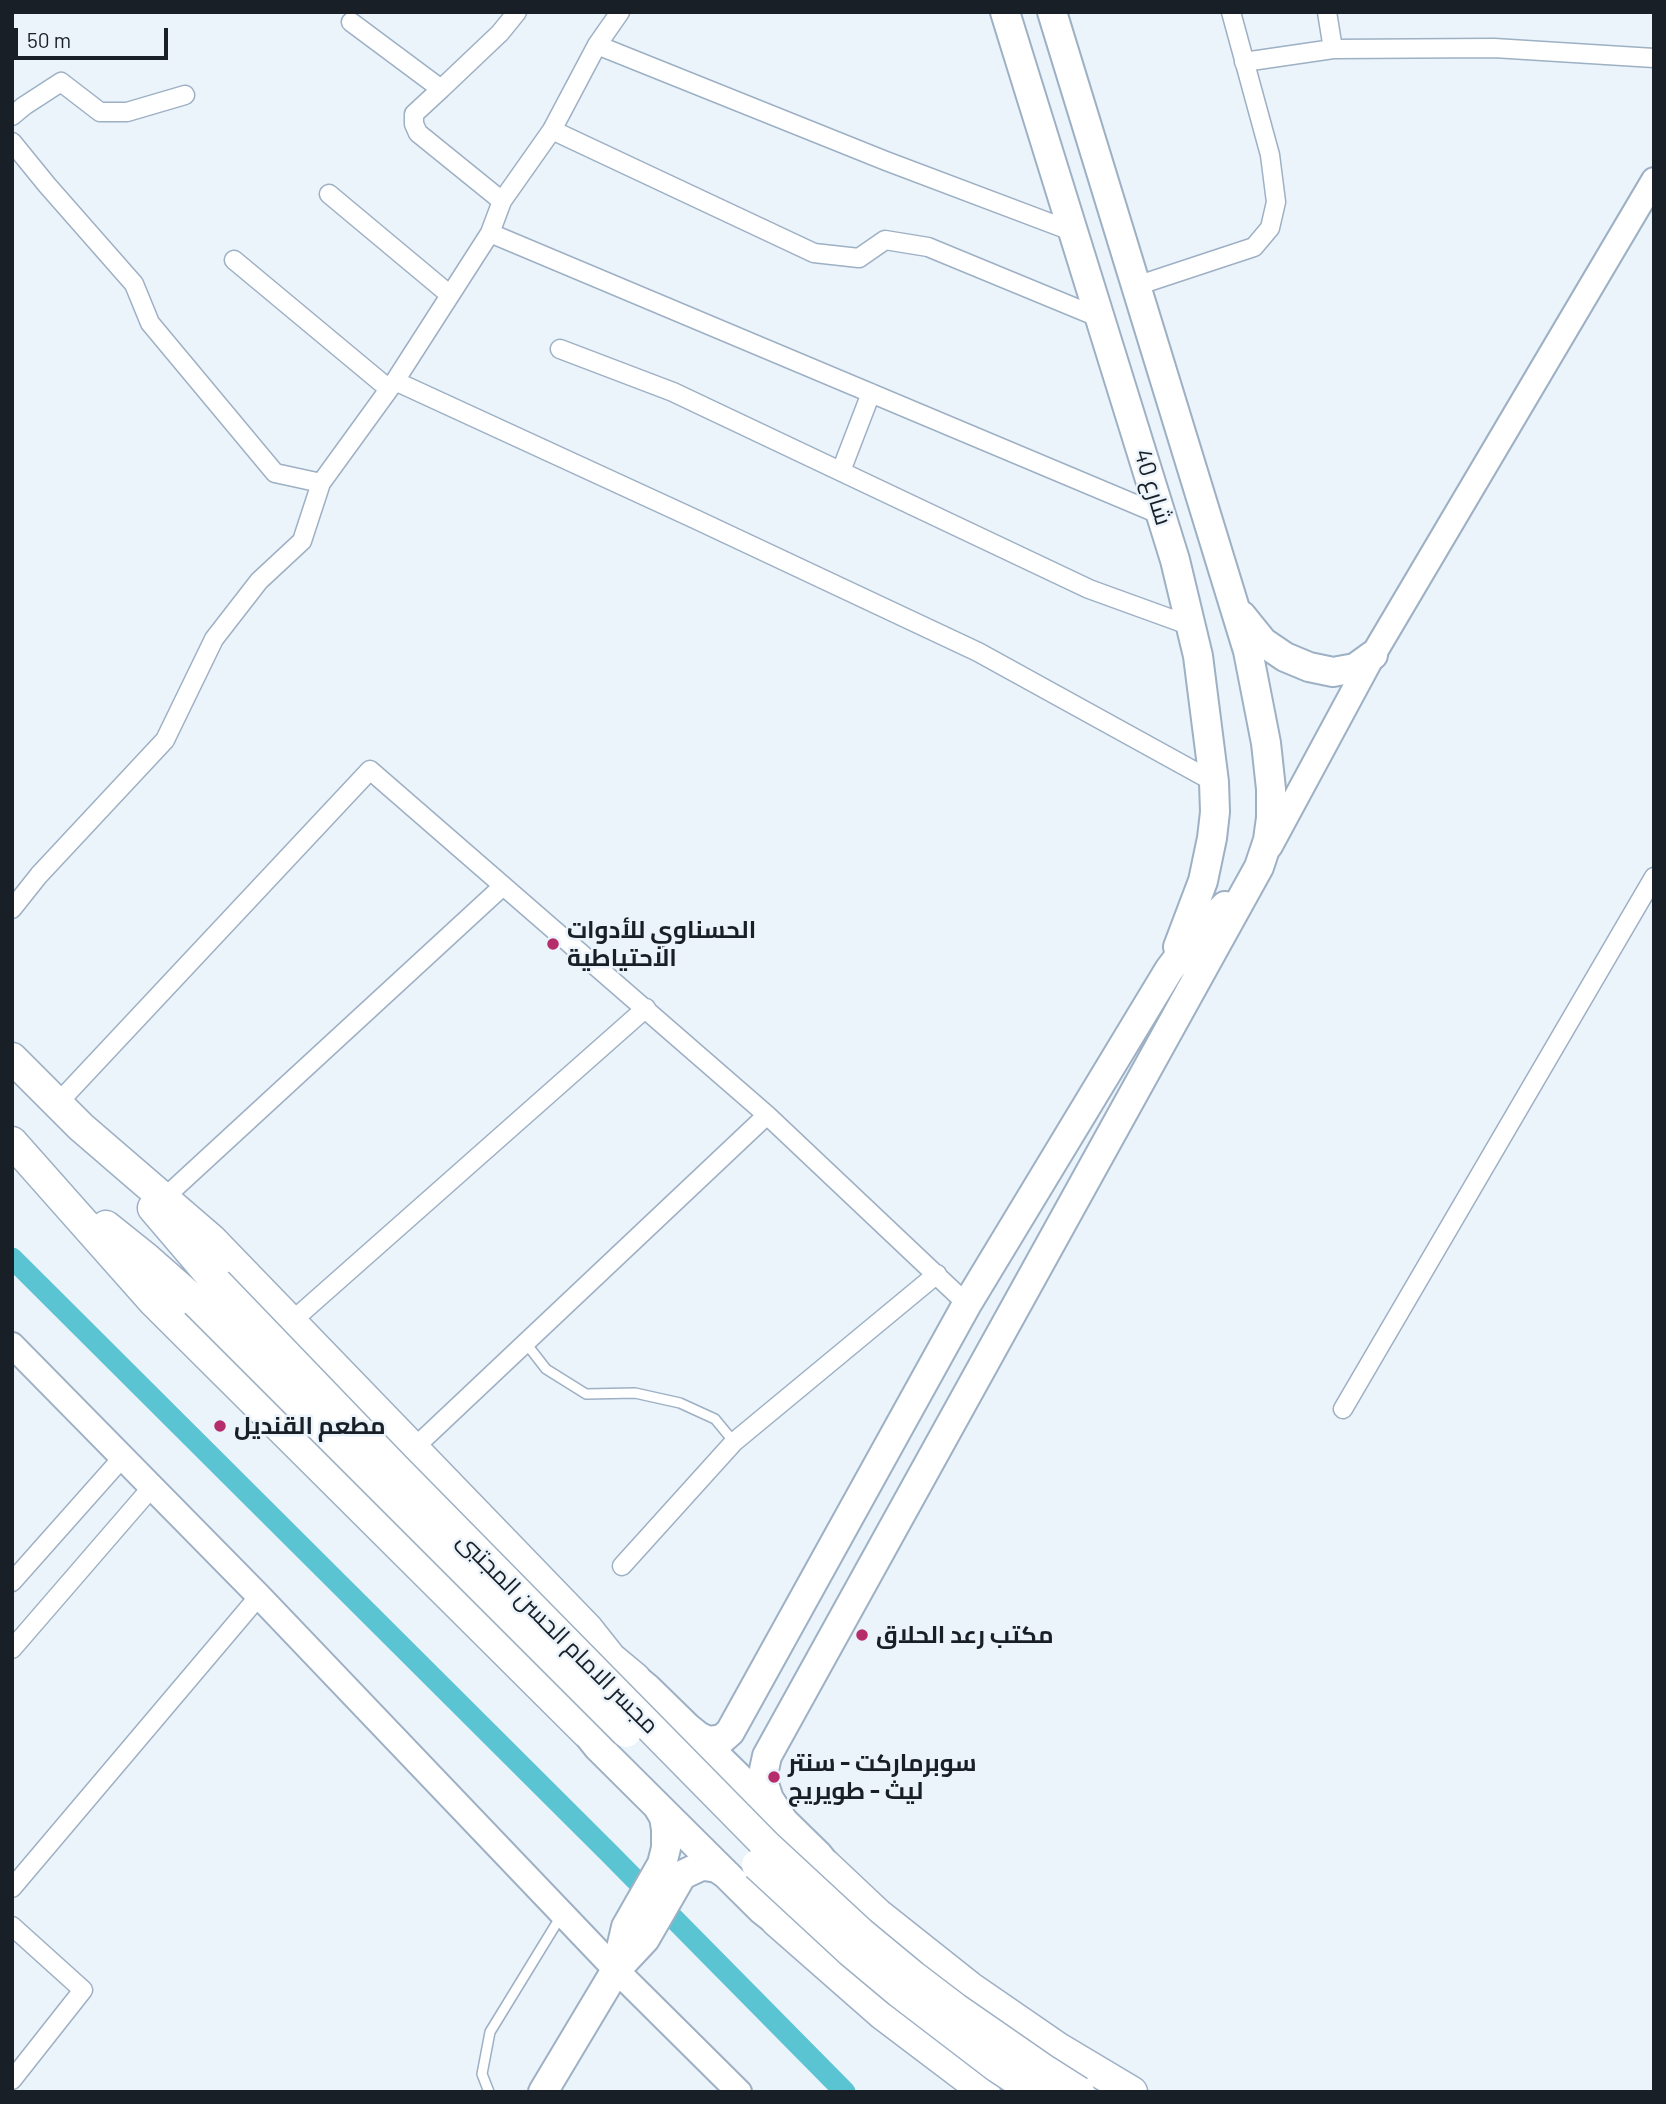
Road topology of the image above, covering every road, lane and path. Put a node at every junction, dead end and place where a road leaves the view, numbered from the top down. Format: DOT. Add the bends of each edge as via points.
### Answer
graph roads {
  1 [pos="517,12"];
  2 [pos="620,12"];
  3 [pos="1005,12"];
  4 [pos="1052,12"];
  5 [pos="1231,12"];
  6 [pos="1327,12"];
  7 [pos="351,22"];
  8 [pos="597,45"];
  9 [pos="1334,49"];
  10 [pos="1654,58"];
  11 [pos="1244,62"];
  12 [pos="441,89"];
  13 [pos="185,95"];
  14 [pos="12,117"];
  15 [pos="552,130"];
  16 [pos="12,142"];
  17 [pos="1654,180"];
  18 [pos="330,194"];
  19 [pos="502,201"];
  20 [pos="1073,232"];
  21 [pos="490,233"];
  22 [pos="234,260"];
  23 [pos="1136,285"];
  24 [pos="450,295"];
  25 [pos="1100,318"];
  26 [pos="559,349"];
  27 [pos="392,385"];
  28 [pos="871,393"];
  29 [pos="841,471"];
  30 [pos="321,483"];
  31 [pos="1161,515"];
  32 [pos="1235,605"];
  33 [pos="1191,626"];
  34 [pos="1373,655"];
  35 [pos="1214,782"];
  36 [pos="1259,867"];
  37 [pos="1654,877"];
  38 [pos="503,886"];
  39 [pos="12,909"];
  40 [pos="1169,970"];
  41 [pos="646,1008"];
  42 [pos="12,1058"];
  43 [pos="57,1104"];
  44 [pos="767,1115"];
  45 [pos="81,1127"];
  46 [pos="22,1152"];
  47 [pos="163,1199"];
  48 [pos="936,1275"];
  49 [pos="206,1292"];
  50 [pos="967,1304"];
  51 [pos="291,1322"];
  52 [pos="525,1342"];
  53 [pos="12,1345"];
  54 [pos="1343,1409"];
  55 [pos="734,1442"];
  56 [pos="413,1449"];
  57 [pos="123,1457"];
  58 [pos="152,1487"];
  59 [pos="622,1566"];
  60 [pos="12,1582"];
  61 [pos="259,1596"];
  62 [pos="588,1629"];
  63 [pos="12,1649"];
  64 [pos="635,1678"];
  65 [pos="538,1684"];
  66 [pos="688,1728"];
  67 [pos="586,1732"];
  68 [pos="655,1804"];
  69 [pos="784,1822"];
  70 [pos="825,1865"];
  71 [pos="672,1869"];
  72 [pos="727,1875"];
  73 [pos="12,1888"];
  74 [pos="876,1911"];
  75 [pos="562,1913"];
  76 [pos="776,1921"];
  77 [pos="12,1926"];
  78 [pos="823,1963"];
  79 [pos="616,1970"];
  80 [pos="12,2080"];
  81 [pos="489,2092"];
  82 [pos="543,2092"];
  83 [pos="739,2092"];
  84 [pos="985,2092"];
  85 [pos="1035,2092"];
  86 [pos="1079,2092"];
  87 [pos="1132,2092"];
  1 -- 12 [label="street"];
  2 -- 8 [label="street"];
  3 -- 20 [label="main road, شارع 40"];
  4 -- 23 [label="main road, شارع 40"];
  5 -- 11 [label="street"];
  6 -- 9 [label="street"];
  7 -- 12 [label="street"];
  8 -- 15 [label="street"];
  8 -- 20 [label="street"];
  9 -- 10 [label="street" via="1494,48"];
  9 -- 11 [label="street"];
  11 -- 23 [label="street" via="1276,202 1269,228 1254,247"];
  12 -- 19 [label="street" via="414,114 418,133"];
  13 -- 14 [label="street" via="127,113 100,113 61,82"];
  15 -- 19 [label="street"];
  15 -- 25 [label="street" via="814,253 859,258 885,240 928,247"];
  16 -- 30 [label="street" via="134,284 150,323 275,472"];
  17 -- 34 [label="main road"];
  18 -- 24 [label="street"];
  19 -- 21 [label="street"];
  20 -- 25 [label="main road, شارع 40"];
  21 -- 24 [label="street"];
  21 -- 28 [label="street"];
  22 -- 27 [label="street"];
  23 -- 32 [label="main road, شارع 40"];
  24 -- 27 [label="street"];
  25 -- 31 [label="main road, شارع 40"];
  26 -- 29 [label="street" via="673,392"];
  27 -- 30 [label="street"];
  27 -- 35 [label="street" via="695,519 978,652"];
  28 -- 29 [label="street"];
  28 -- 31 [label="street"];
  29 -- 33 [label="street" via="1089,589"];
  30 -- 39 [label="street" via="302,541 259,581 214,639 165,740"];
  31 -- 33 [label="main road, شارع 40"];
  32 -- 34 [label="main road" via="1264,642 1309,667 1334,672 1355,668"];
  32 -- 36 [label="main road, شارع 40" via="1251,664 1271,789 1268,840"];
  33 -- 35 [label="main road, شارع 40"];
  34 -- 36 [label="main road"];
  35 -- 40 [label="main road, شارع 40" via="1215,812 1203,881"];
  36 -- 40 [label="main road"];
  36 -- 69 [label="main road" via="767,1756 764,1784"];
  37 -- 54 [label="street"];
  38 -- 41 [label="street"];
  38 -- 43 [label="street" via="370,770"];
  38 -- 47 [label="street"];
  40 -- 50 [label="main road"];
  41 -- 44 [label="street"];
  41 -- 51 [label="street"];
  42 -- 43 [label="highway"];
  43 -- 45 [label="highway"];
  44 -- 48 [label="street"];
  44 -- 52 [label="street"];
  45 -- 47 [label="highway"];
  45 -- 49 [label="highway, مجسر الامام الحسن المجتبى" via="178,1239"];
  46 -- 49 [label="highway, مجسر الامام الحسن المجتبى"];
  46 -- 65 [label="highway" via="153,1301"];
  47 -- 51 [label="highway" via="211,1239"];
  48 -- 50 [label="street"];
  48 -- 55 [label="street"];
  49 -- 85 [label="highway, مجسر الامام الحسن المجتبى, bridge" via="753,1861 870,1968"];
  49 -- 86 [label="highway, مجسر الامام الحسن المجتبى, bridge" via="394,1467 766,1845 861,1933 988,2032"];
  50 -- 66 [label="main road" via="730,1732 708,1741"];
  51 -- 56 [label="highway"];
  52 -- 55 [label="lane" via="546,1369 586,1394 635,1393 680,1404 715,1419"];
  52 -- 56 [label="street"];
  53 -- 57 [label="main road"];
  55 -- 59 [label="street"];
  56 -- 62 [label="highway"];
  57 -- 58 [label="main road"];
  57 -- 60 [label="street"];
  58 -- 61 [label="main road"];
  58 -- 63 [label="street"];
  61 -- 73 [label="street"];
  61 -- 75 [label="main road"];
  62 -- 64 [label="highway"];
  62 -- 65 [label="highway" via="593,1656 581,1678 565,1687"];
  64 -- 66 [label="main road"];
  64 -- 67 [label="main road" via="615,1676 593,1687 582,1708"];
  65 -- 67 [label="highway"];
  66 -- 69 [label="main road"];
  67 -- 68 [label="main road"];
  68 -- 71 [label="main road" via="664,1817"];
  68 -- 72 [label="main road"];
  69 -- 70 [label="main road"];
  70 -- 74 [label="highway"];
  70 -- 76 [label="main road" via="831,1893 825,1909 804,1924"];
  71 -- 72 [label="main road" via="705,1866"];
  71 -- 79 [label="main road"];
  72 -- 76 [label="main road"];
  74 -- 78 [label="highway" via="852,1907 830,1917 819,1939"];
  74 -- 87 [label="highway" via="970,1987"];
  75 -- 79 [label="main road"];
  75 -- 81 [label="lane" via="490,2032 482,2074"];
  76 -- 78 [label="highway"];
  77 -- 80 [label="street" via="83,1990"];
  78 -- 84 [label="highway" via="909,2036"];
  79 -- 82 [label="main road"];
  79 -- 83 [label="main road"];
}
